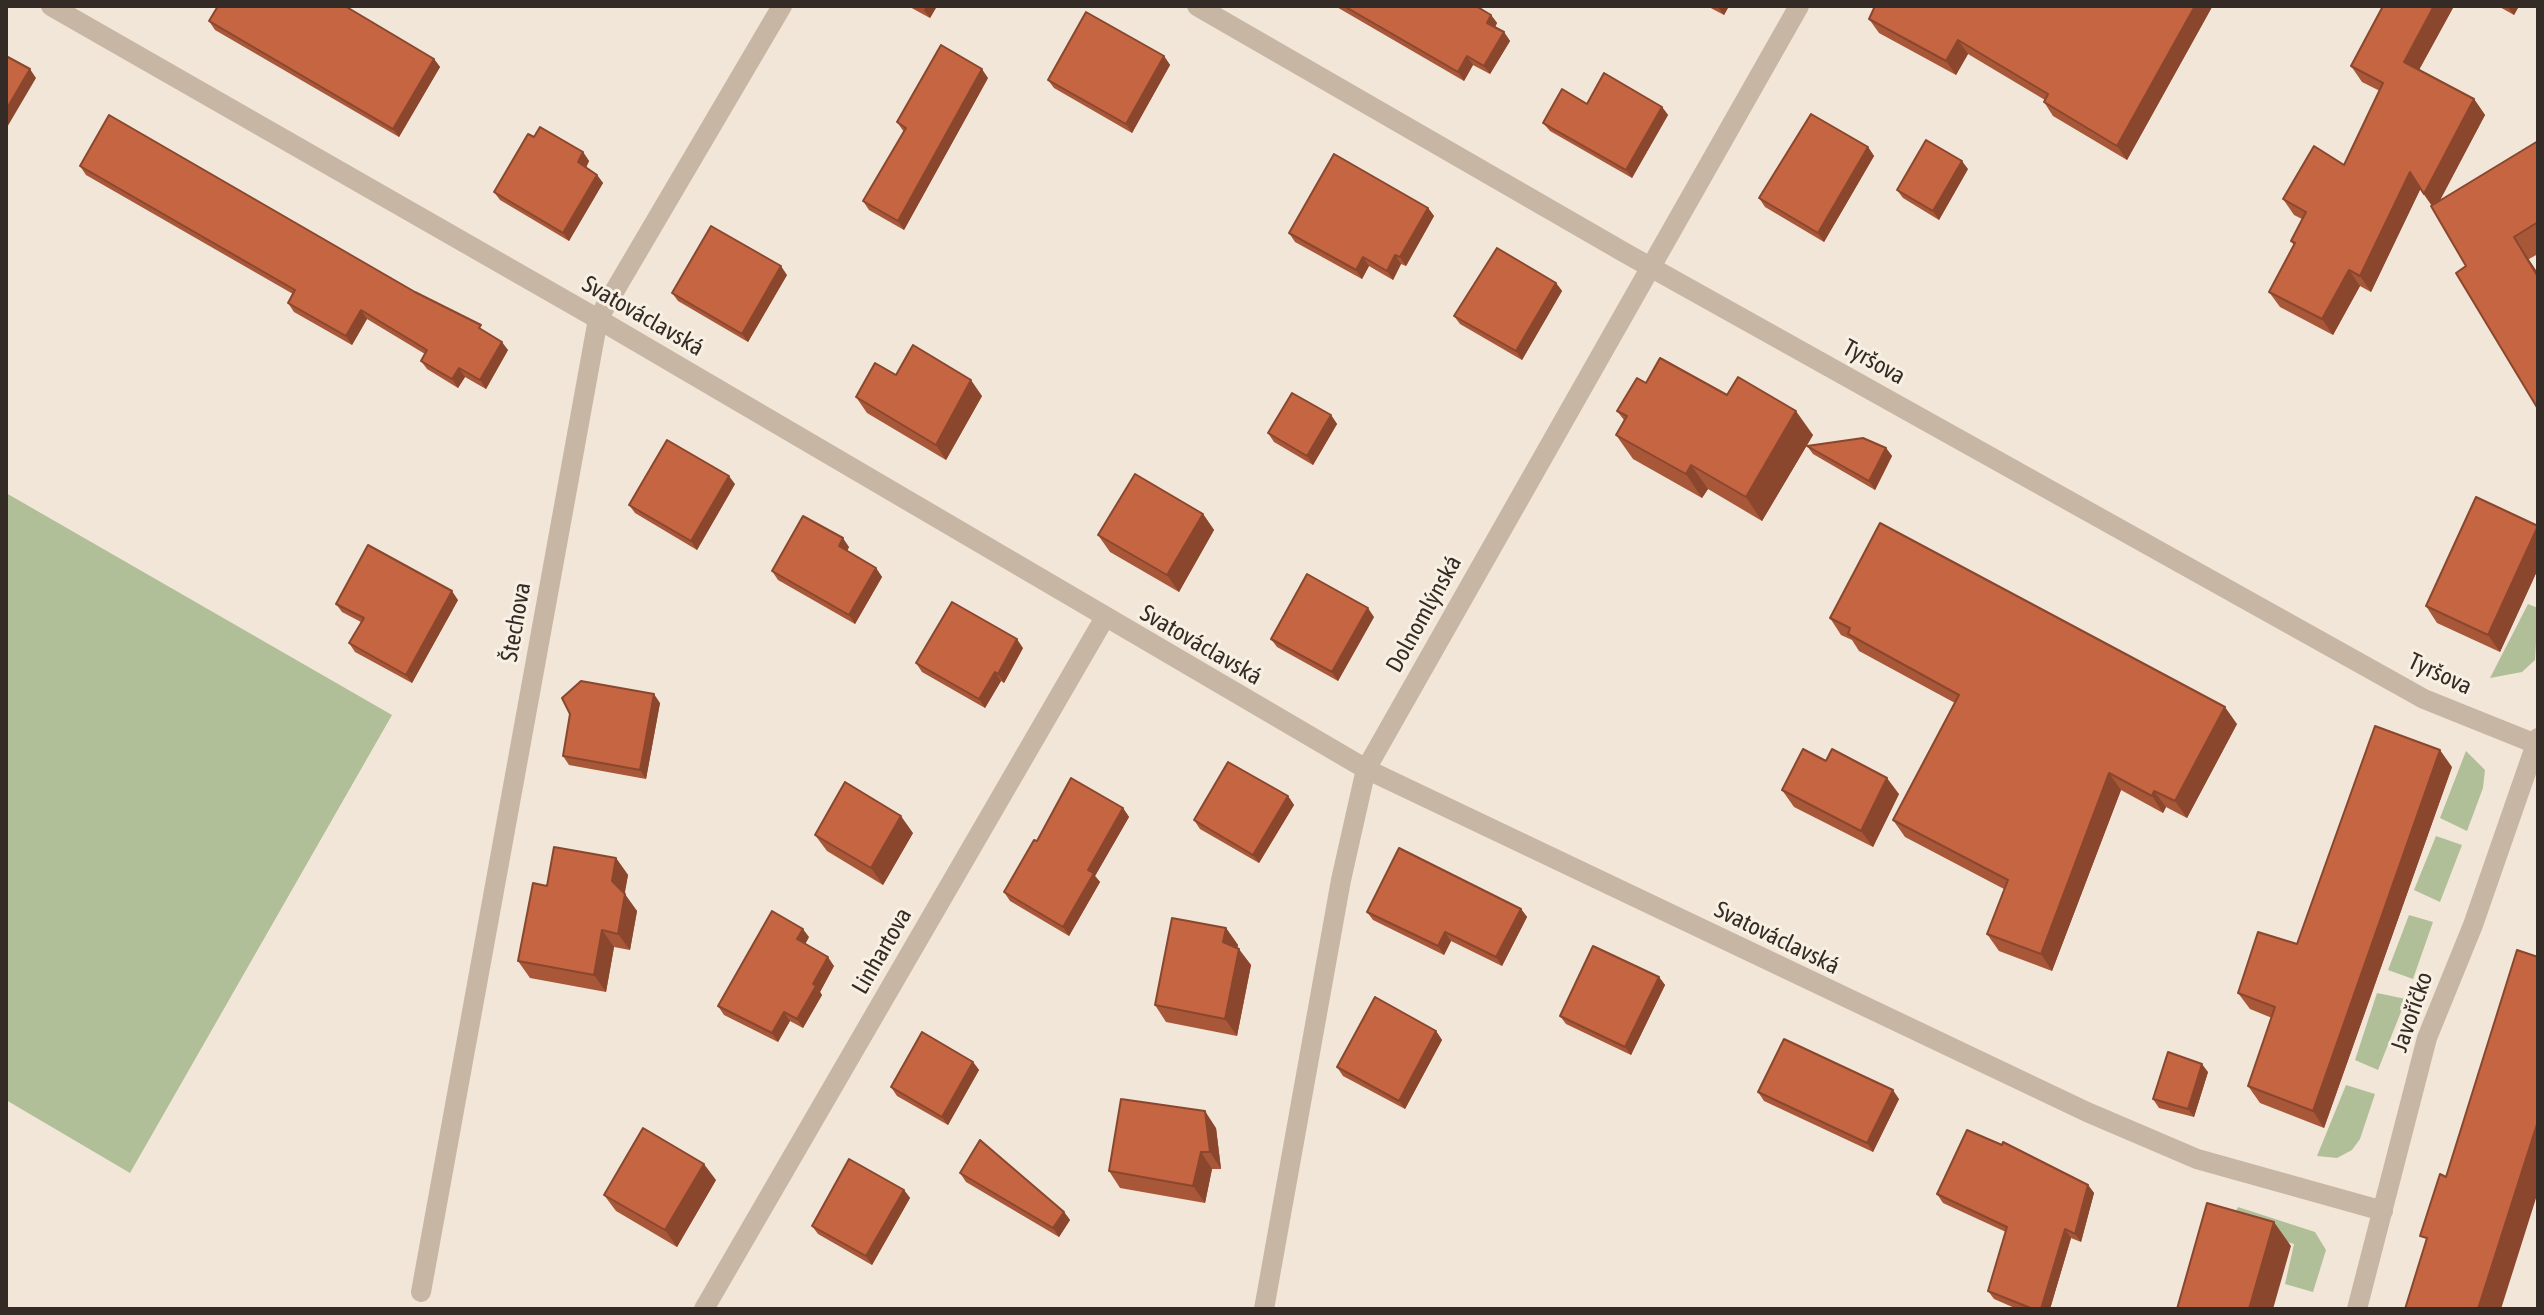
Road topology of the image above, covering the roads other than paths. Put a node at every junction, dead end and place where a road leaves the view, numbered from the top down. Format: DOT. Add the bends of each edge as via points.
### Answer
graph roads {
  1 [pos="51,6"];
  2 [pos="782,6"];
  3 [pos="1197,6"];
  4 [pos="1799,6"];
  5 [pos="1649,266"];
  6 [pos="598,319"];
  7 [pos="1104,619"];
  8 [pos="2537,741"];
  9 [pos="1366,769"];
  10 [pos="2383,1211"];
  11 [pos="421,1292"];
  12 [pos="704,1309"];
  13 [pos="1264,1309"];
  14 [pos="2357,1309"];
  1 -- 6 [label="street, Svatováclavská"];
  2 -- 6 [label="street, Štechova"];
  3 -- 5 [label="street, Tyršova"];
  4 -- 5 [label="street, Dolnomlýnská"];
  5 -- 8 [label="street, Tyršova" via="2424,699"];
  5 -- 9 [label="street, Dolnomlýnská"];
  6 -- 7 [label="street, Svatováclavská"];
  6 -- 11 [label="street, Štechova"];
  7 -- 9 [label="street, Svatováclavská"];
  7 -- 12 [label="street, Linhartova"];
  8 -- 10 [label="street, Javoříčko" via="2427,1038"];
  9 -- 10 [label="street, Svatováclavská" via="2087,1112 2197,1159"];
  9 -- 13 [label="street, Dolnomlýnská"];
  10 -- 14 [label="street, Javoříčko"];
}
